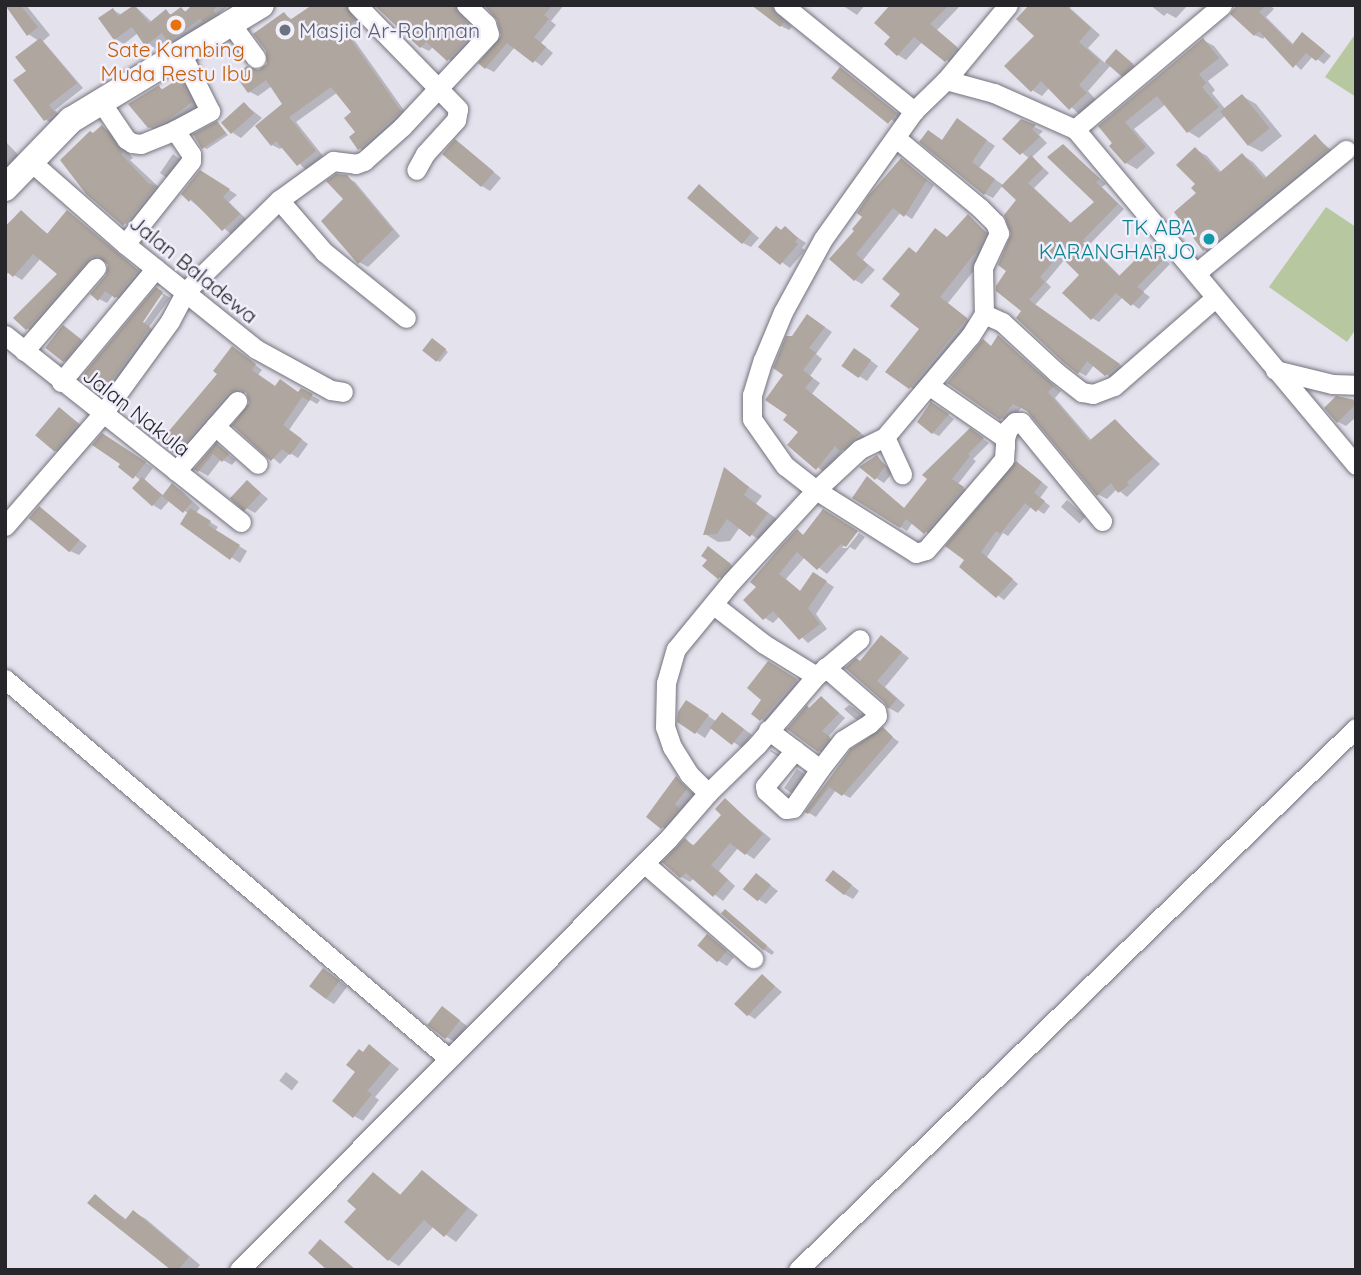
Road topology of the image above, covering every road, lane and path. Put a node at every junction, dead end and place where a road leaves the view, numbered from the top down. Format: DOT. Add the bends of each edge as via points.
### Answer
graph roads {
  1 [pos="261,5"];
  2 [pos="357,5"];
  3 [pos="466,5"];
  4 [pos="783,5"];
  5 [pos="1222,5"];
  6 [pos="1003,7"];
  7 [pos="231,24"];
  8 [pos="182,55"];
  9 [pos="256,58"];
  10 [pos="946,80"];
  11 [pos="436,89"];
  12 [pos="101,102"];
  13 [pos="914,111"];
  14 [pos="1075,129"];
  15 [pos="175,131"];
  16 [pos="896,138"];
  17 [pos="1346,150"];
  18 [pos="29,160"];
  19 [pos="416,170"];
  20 [pos="5,188"];
  21 [pos="279,200"];
  22 [pos="124,244"];
  23 [pos="96,268"];
  24 [pos="156,268"];
  25 [pos="1196,274"];
  26 [pos="186,291"];
  27 [pos="1215,298"];
  28 [pos="984,314"];
  29 [pos="407,318"];
  30 [pos="5,335"];
  31 [pos="24,351"];
  32 [pos="1275,370"];
  33 [pos="61,382"];
  34 [pos="1356,385"];
  35 [pos="930,386"];
  36 [pos="343,391"];
  37 [pos="237,401"];
  38 [pos="104,412"];
  39 [pos="215,426"];
  40 [pos="885,437"];
  41 [pos="1005,438"];
  42 [pos="258,464"];
  43 [pos="1356,465"];
  44 [pos="176,471"];
  45 [pos="902,474"];
  46 [pos="816,490"];
  47 [pos="1102,521"];
  48 [pos="241,522"];
  49 [pos="5,526"];
  50 [pos="714,605"];
  51 [pos="860,639"];
  52 [pos="821,671"];
  53 [pos="5,679"];
  54 [pos="1356,728"];
  55 [pos="768,730"];
  56 [pos="795,750"];
  57 [pos="820,769"];
  58 [pos="708,793"];
  59 [pos="644,863"];
  60 [pos="753,958"];
  61 [pos="448,1058"];
  62 [pos="239,1270"];
  63 [pos="798,1270"];
  1 -- 7 [label="main road"];
  2 -- 11 [label="street"];
  3 -- 11 [label="street" via="486,24 489,34"];
  4 -- 13 [label="street"];
  5 -- 14 [label="street"];
  6 -- 10 [label="street"];
  7 -- 8 [label="main road"];
  7 -- 9 [label="street"];
  8 -- 12 [label="main road"];
  8 -- 15 [label="street" via="210,108 206,115"];
  10 -- 13 [label="street"];
  10 -- 14 [label="street" via="994,93"];
  11 -- 19 [label="street" via="459,115"];
  11 -- 21 [label="street" via="364,162 333,161"];
  12 -- 15 [label="street" via="132,143"];
  12 -- 18 [label="main road" via="71,120"];
  13 -- 16 [label="street"];
  14 -- 25 [label="street"];
  15 -- 22 [label="street" via="191,161"];
  16 -- 28 [label="street" via="998,227 981,279"];
  16 -- 46 [label="street" via="823,239 783,312 752,396 752,419 768,444 785,466"];
  17 -- 25 [label="street"];
  18 -- 20 [label="main road"];
  18 -- 22 [label="street, Jalan Baladewa"];
  21 -- 26 [label="street"];
  21 -- 29 [label="street" via="324,252"];
  22 -- 24 [label="street, Jalan Baladewa"];
  23 -- 31 [label="street"];
  24 -- 26 [label="street, Jalan Baladewa"];
  24 -- 33 [label="street"];
  25 -- 27 [label="street"];
  26 -- 36 [label="street, Jalan Baladewa" via="256,349 331,390"];
  26 -- 38 [label="street" via="170,321"];
  27 -- 28 [label="street" via="1114,386 1093,394 1082,392 1002,322"];
  27 -- 32 [label="street"];
  28 -- 35 [label="street"];
  30 -- 31 [label="street, Jalan Nakula"];
  31 -- 33 [label="street, Jalan Nakula"];
  32 -- 34 [label="street"];
  32 -- 43 [label="street"];
  33 -- 38 [label="street, Jalan Nakula"];
  35 -- 40 [label="street"];
  35 -- 41 [label="street"];
  37 -- 39 [label="street"];
  38 -- 44 [label="street, Jalan Nakula"];
  38 -- 49 [label="street"];
  39 -- 42 [label="street"];
  39 -- 44 [label="street"];
  40 -- 45 [label="street"];
  40 -- 46 [label="street" via="860,449"];
  41 -- 46 [label="street" via="1004,459 921,553"];
  41 -- 47 [label="street" via="1008,429 1021,422"];
  44 -- 48 [label="street, Jalan Nakula"];
  46 -- 50 [label="street"];
  50 -- 52 [label="street" via="764,644"];
  50 -- 58 [label="street" via="676,649 664,711 672,747"];
  51 -- 52 [label="street"];
  52 -- 55 [label="street"];
  52 -- 57 [label="street" via="877,716 863,731 843,740"];
  53 -- 61 [label="street"];
  54 -- 63 [label="street"];
  55 -- 56 [label="street"];
  55 -- 58 [label="street"];
  56 -- 57 [label="street"];
  56 -- 57 [label="street" via="765,786 786,809 793,808"];
  58 -- 59 [label="street"];
  59 -- 60 [label="street"];
  59 -- 61 [label="street"];
  61 -- 62 [label="street"];
}
